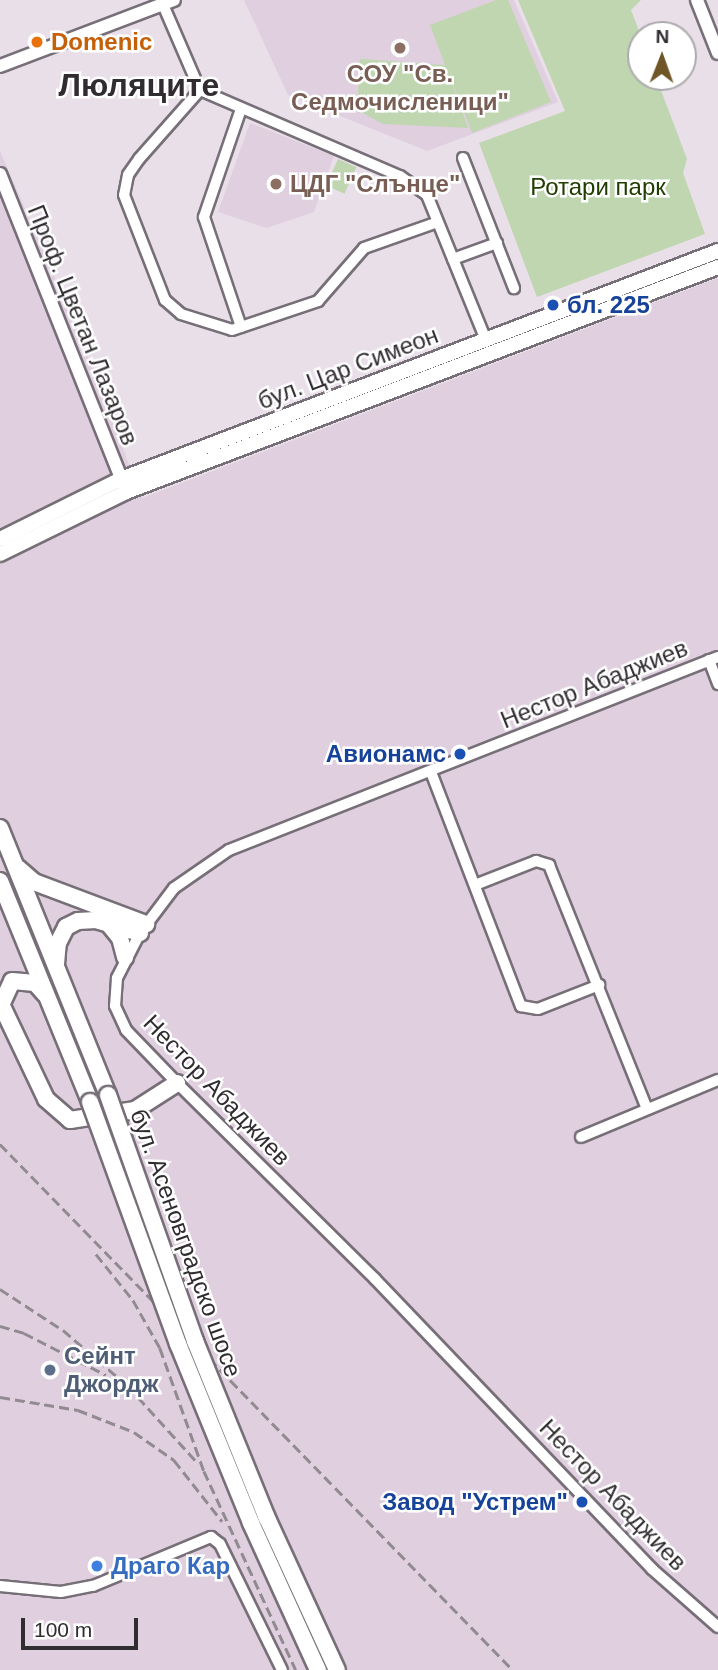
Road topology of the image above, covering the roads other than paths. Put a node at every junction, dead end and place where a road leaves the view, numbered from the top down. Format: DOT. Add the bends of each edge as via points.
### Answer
graph roads {
  1 [pos="697,0"];
  2 [pos="166,2"];
  3 [pos="718,53"];
  4 [pos="0,65"];
  5 [pos="200,90"];
  6 [pos="242,109"];
  7 [pos="463,158"];
  8 [pos="0,174"];
  9 [pos="438,222"];
  10 [pos="497,243"];
  11 [pos="718,251"];
  12 [pos="453,258"];
  13 [pos="718,267"];
  14 [pos="514,288"];
  15 [pos="241,327"];
  16 [pos="486,340"];
  17 [pos="124,485"];
  18 [pos="0,539"];
  19 [pos="0,554"];
  20 [pos="713,659"];
  21 [pos="718,684"];
  22 [pos="431,772"];
  23 [pos="0,828"];
  24 [pos="15,866"];
  25 [pos="1,882"];
  26 [pos="475,885"];
  27 [pos="0,918"];
  28 [pos="107,922"];
  29 [pos="143,929"];
  30 [pos="125,957"];
  31 [pos="56,970"];
  32 [pos="600,985"];
  33 [pos="46,996"];
  34 [pos="1,1003"];
  35 [pos="718,1080"];
  36 [pos="177,1083"];
  37 [pos="647,1109"];
  38 [pos="581,1137"];
  39 [pos="0,1586"];
  40 [pos="718,1627"];
  41 [pos="282,1670"];
  42 [pos="318,1670"];
  43 [pos="337,1670"];
  1 -- 3 [label="street"];
  2 -- 4 [label="street"];
  2 -- 5 [label="street"];
  5 -- 6 [label="street"];
  5 -- 15 [label="street" via="138,159 128,174 124,195 164,300 181,314 232,330"];
  6 -- 9 [label="street" via="413,182 426,195"];
  6 -- 15 [label="street" via="204,217"];
  7 -- 10 [label="street"];
  8 -- 17 [label="street, Проф. Цветан Лазаров"];
  9 -- 12 [label="street"];
  9 -- 15 [label="street" via="364,248 318,301"];
  10 -- 12 [label="street"];
  10 -- 14 [label="street"];
  11 -- 16 [label="main road, бул. Цар Симеон"];
  12 -- 16 [label="street"];
  13 -- 17 [label="main road, бул. Цар Симеон"];
  16 -- 17 [label="main road, бул. Цар Симеон"];
  17 -- 18 [label="main road, бул. Цар Симеон"];
  17 -- 19 [label="main road, бул. Цар Симеон"];
  20 -- 21 [label="street"];
  20 -- 22 [label="street, Нестор Абаджиев"];
  22 -- 26 [label="street"];
  22 -- 29 [label="street, Нестор Абаджиев" via="229,850 174,888"];
  23 -- 24 [label="main road, бул. Асеновградско шосе"];
  24 -- 29 [label="main road" via="34,882"];
  24 -- 31 [label="main road, бул. Асеновградско шосе"];
  25 -- 27 [label="main road"];
  25 -- 33 [label="main road, бул. Асеновградско шосе"];
  26 -- 32 [label="street" via="536,861 549,865"];
  26 -- 32 [label="street" via="521,1006 538,1009"];
  28 -- 29 [label="main road"];
  28 -- 30 [label="main road" via="120,938"];
  28 -- 31 [label="main road" via="78,921 66,927 58,943"];
  29 -- 30 [label="street, Нестор Абаджиев"];
  30 -- 36 [label="street, Нестор Абаджиев" via="117,978 116,1006 126,1030"];
  31 -- 43 [label="main road, бул. Асеновградско шосе, bridge" via="108,1095 195,1341 267,1518"];
  32 -- 37 [label="street"];
  33 -- 34 [label="main road" via="35,983 12,981"];
  33 -- 42 [label="main road, бул. Асеновградско шосе, bridge" via="184,1357 251,1523"];
  34 -- 36 [label="main road" via="46,1099 71,1120 135,1110"];
  35 -- 37 [label="street"];
  36 -- 40 [label="street, Нестор Абаджиев" via="375,1279 652,1569"];
  37 -- 38 [label="street"];
  39 -- 41 [label="street" via="61,1592 93,1587 211,1537 220,1544"];
}
